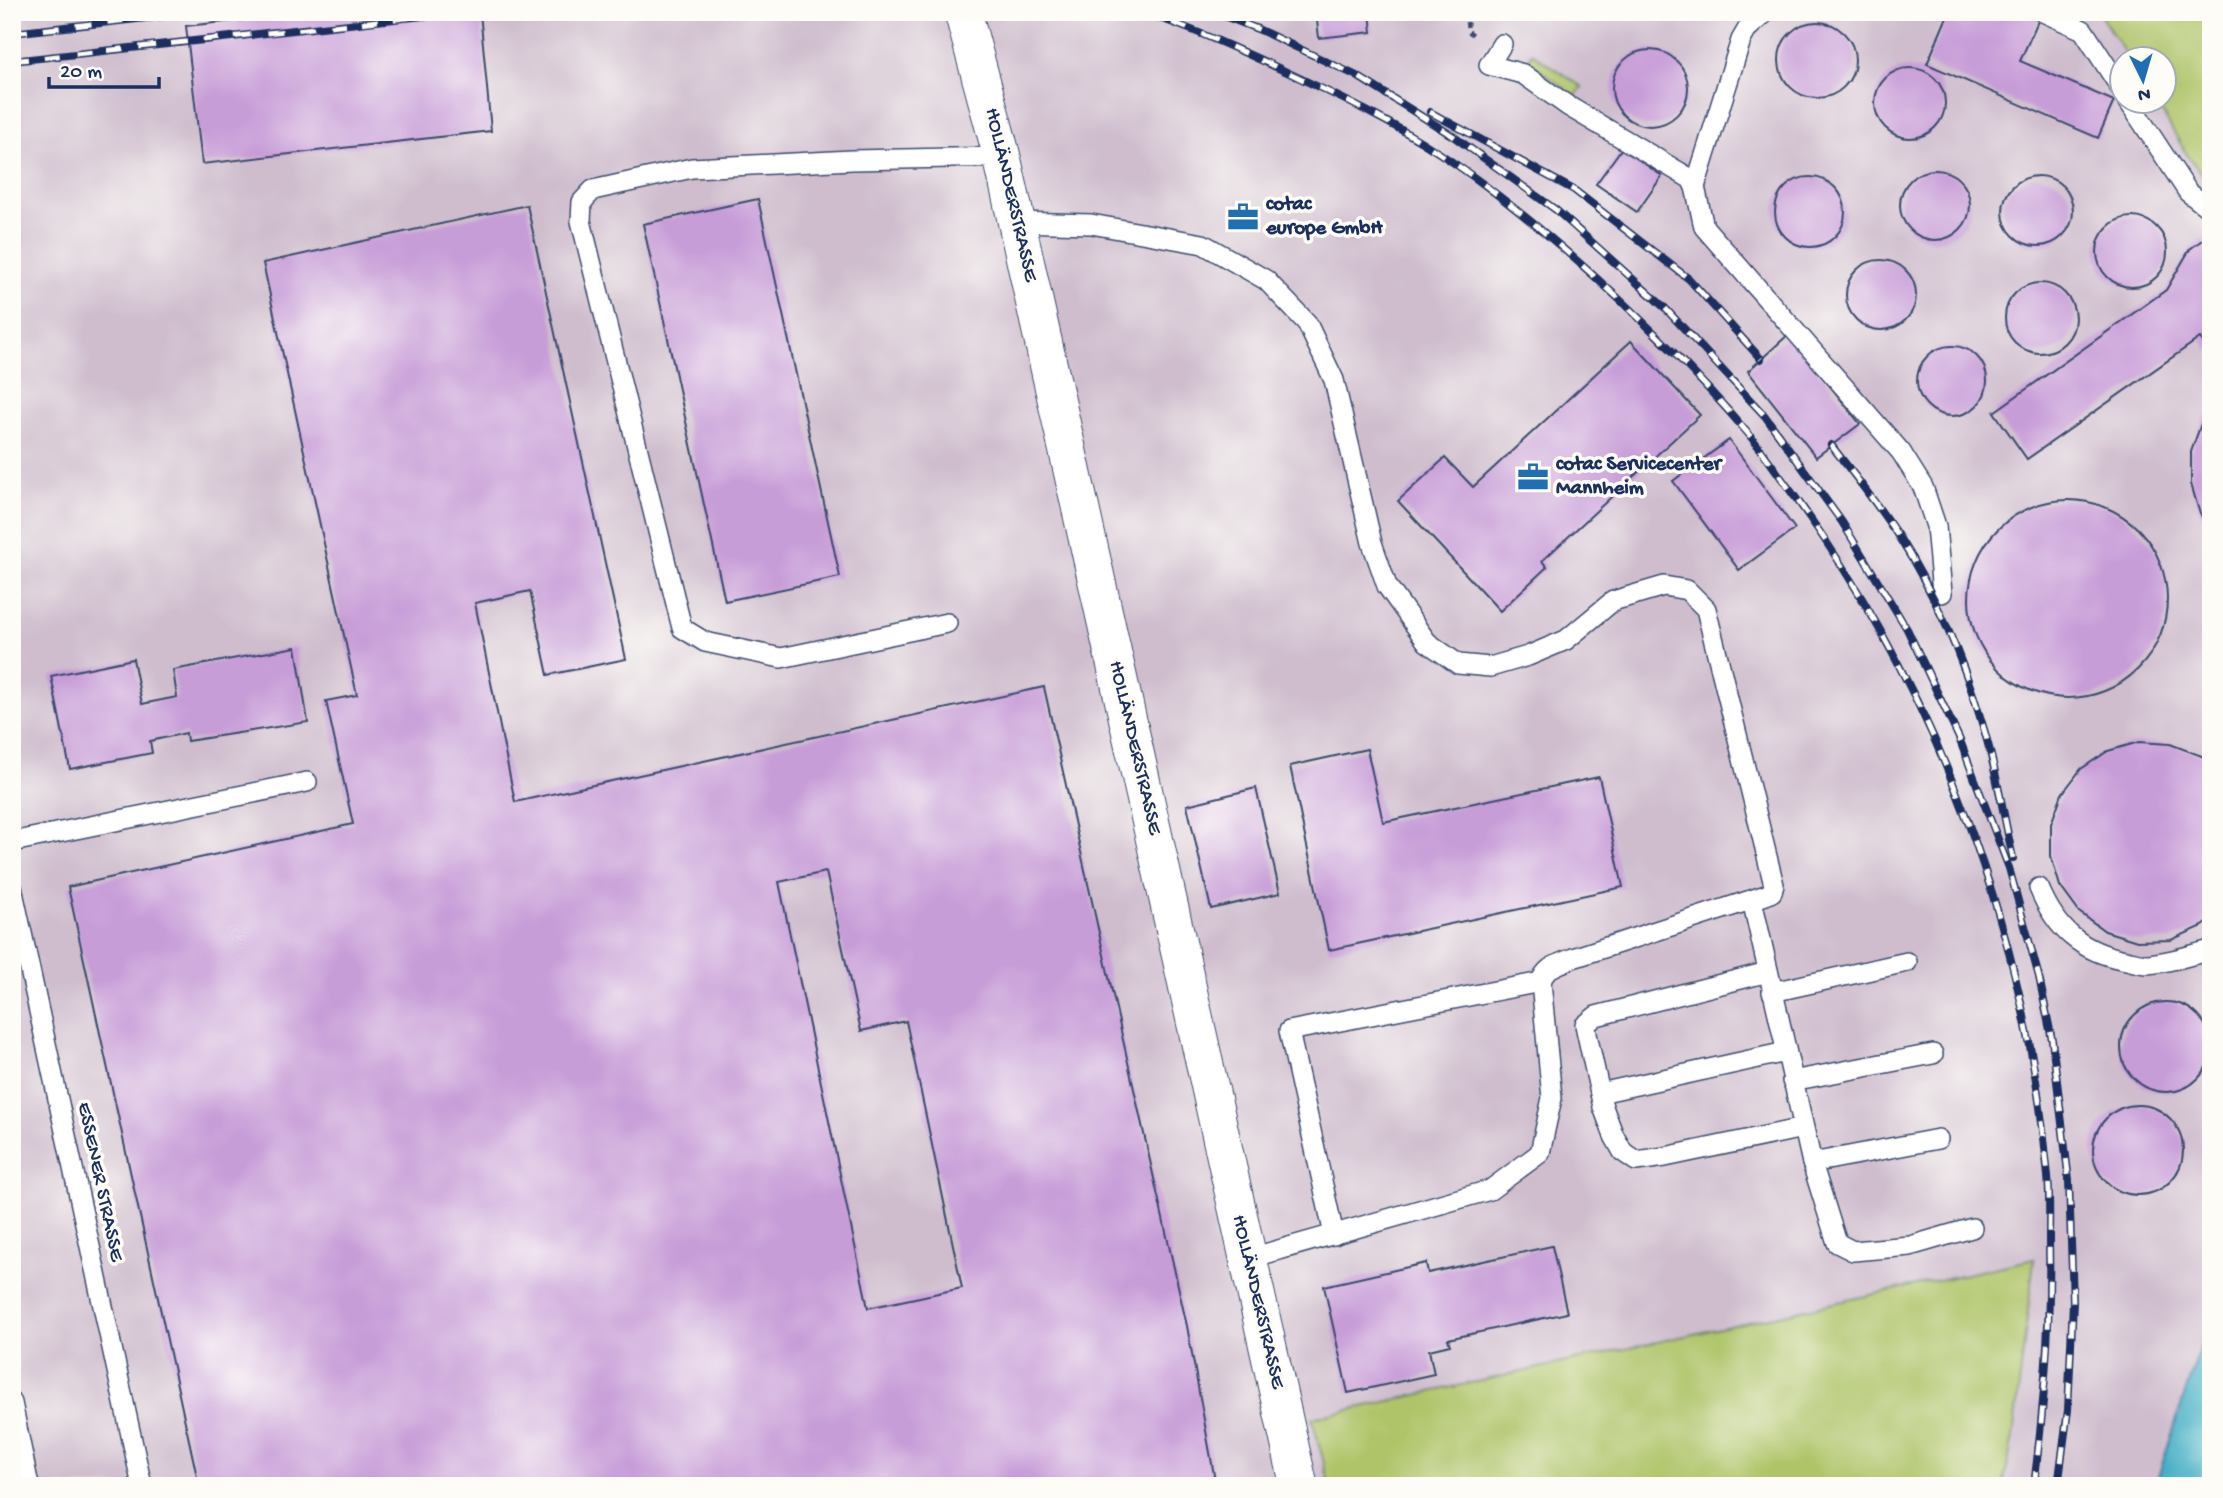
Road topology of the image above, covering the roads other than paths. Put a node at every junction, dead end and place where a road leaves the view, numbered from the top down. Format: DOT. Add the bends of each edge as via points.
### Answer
graph roads {
  1 [pos="963,12"];
  2 [pos="1766,12"];
  3 [pos="2043,12"];
  4 [pos="1502,44"];
  5 [pos="2108,68"];
  6 [pos="2138,116"];
  7 [pos="1002,157"];
  8 [pos="1695,187"];
  9 [pos="2211,210"];
  10 [pos="1017,222"];
  11 [pos="1942,593"];
  12 [pos="947,623"];
  13 [pos="307,782"];
  14 [pos="12,842"];
  15 [pos="12,887"];
  16 [pos="2039,888"];
  17 [pos="1752,900"];
  18 [pos="2211,950"];
  19 [pos="1907,961"];
  20 [pos="1768,972"];
  21 [pos="1541,982"];
  22 [pos="1772,992"];
  23 [pos="1786,1052"];
  24 [pos="1933,1054"];
  25 [pos="1792,1081"];
  26 [pos="1600,1093"];
  27 [pos="1803,1128"];
  28 [pos="1938,1139"];
  29 [pos="1812,1163"];
  30 [pos="1972,1228"];
  31 [pos="1334,1235"];
  32 [pos="1247,1259"];
  33 [pos="12,1403"];
  34 [pos="29,1486"];
  35 [pos="142,1486"];
  36 [pos="1299,1486"];
  1 -- 7 [label="street, HOLLÄNDERSTRASSE"];
  2 -- 8 [label="lane" via="1741,40"];
  3 -- 5 [label="lane" via="2083,30"];
  4 -- 8 [label="lane" via="1489,65 1523,74 1568,106 1691,178"];
  6 -- 9 [label="lane" via="2188,192"];
  7 -- 10 [label="street, HOLLÄNDERSTRASSE"];
  7 -- 12 [label="lane" via="692,167 593,190 582,202 581,221 682,628 705,642 781,658"];
  8 -- 11 [label="lane" via="1704,228 1901,452 1923,487 1936,526"];
  10 -- 17 [label="lane" via="1091,224 1203,244 1266,280 1307,323 1334,380 1372,543 1387,586 1427,642 1458,664 1490,667 1528,656 1566,640 1613,601 1664,586 1687,590 1706,609 1774,885 1772,892"];
  10 -- 32 [label="street, HOLLÄNDERSTRASSE"];
  13 -- 14 [label="lane"];
  15 -- 35 [label="lane, ESSENER STRASSE"];
  16 -- 18 [label="lane" via="2049,911 2087,949 2147,964"];
  17 -- 20 [label="lane"];
  17 -- 21 [label="lane" via="1573,958 1549,968"];
  19 -- 22 [label="lane"];
  20 -- 22 [label="lane"];
  20 -- 26 [label="lane" via="1596,1016 1585,1024"];
  21 -- 31 [label="lane" via="1552,1098 1540,1153 1490,1190"];
  21 -- 31 [label="lane" via="1289,1031"];
  22 -- 23 [label="lane"];
  23 -- 25 [label="lane"];
  23 -- 26 [label="lane"];
  24 -- 25 [label="lane"];
  25 -- 27 [label="lane"];
  26 -- 27 [label="lane" via="1614,1136 1623,1152 1636,1161"];
  27 -- 29 [label="lane"];
  28 -- 29 [label="lane"];
  29 -- 30 [label="lane" via="1837,1243 1853,1251 1910,1246"];
  31 -- 32 [label="lane"];
  32 -- 36 [label="street, HOLLÄNDERSTRASSE"];
  33 -- 34 [label="lane"];
}
